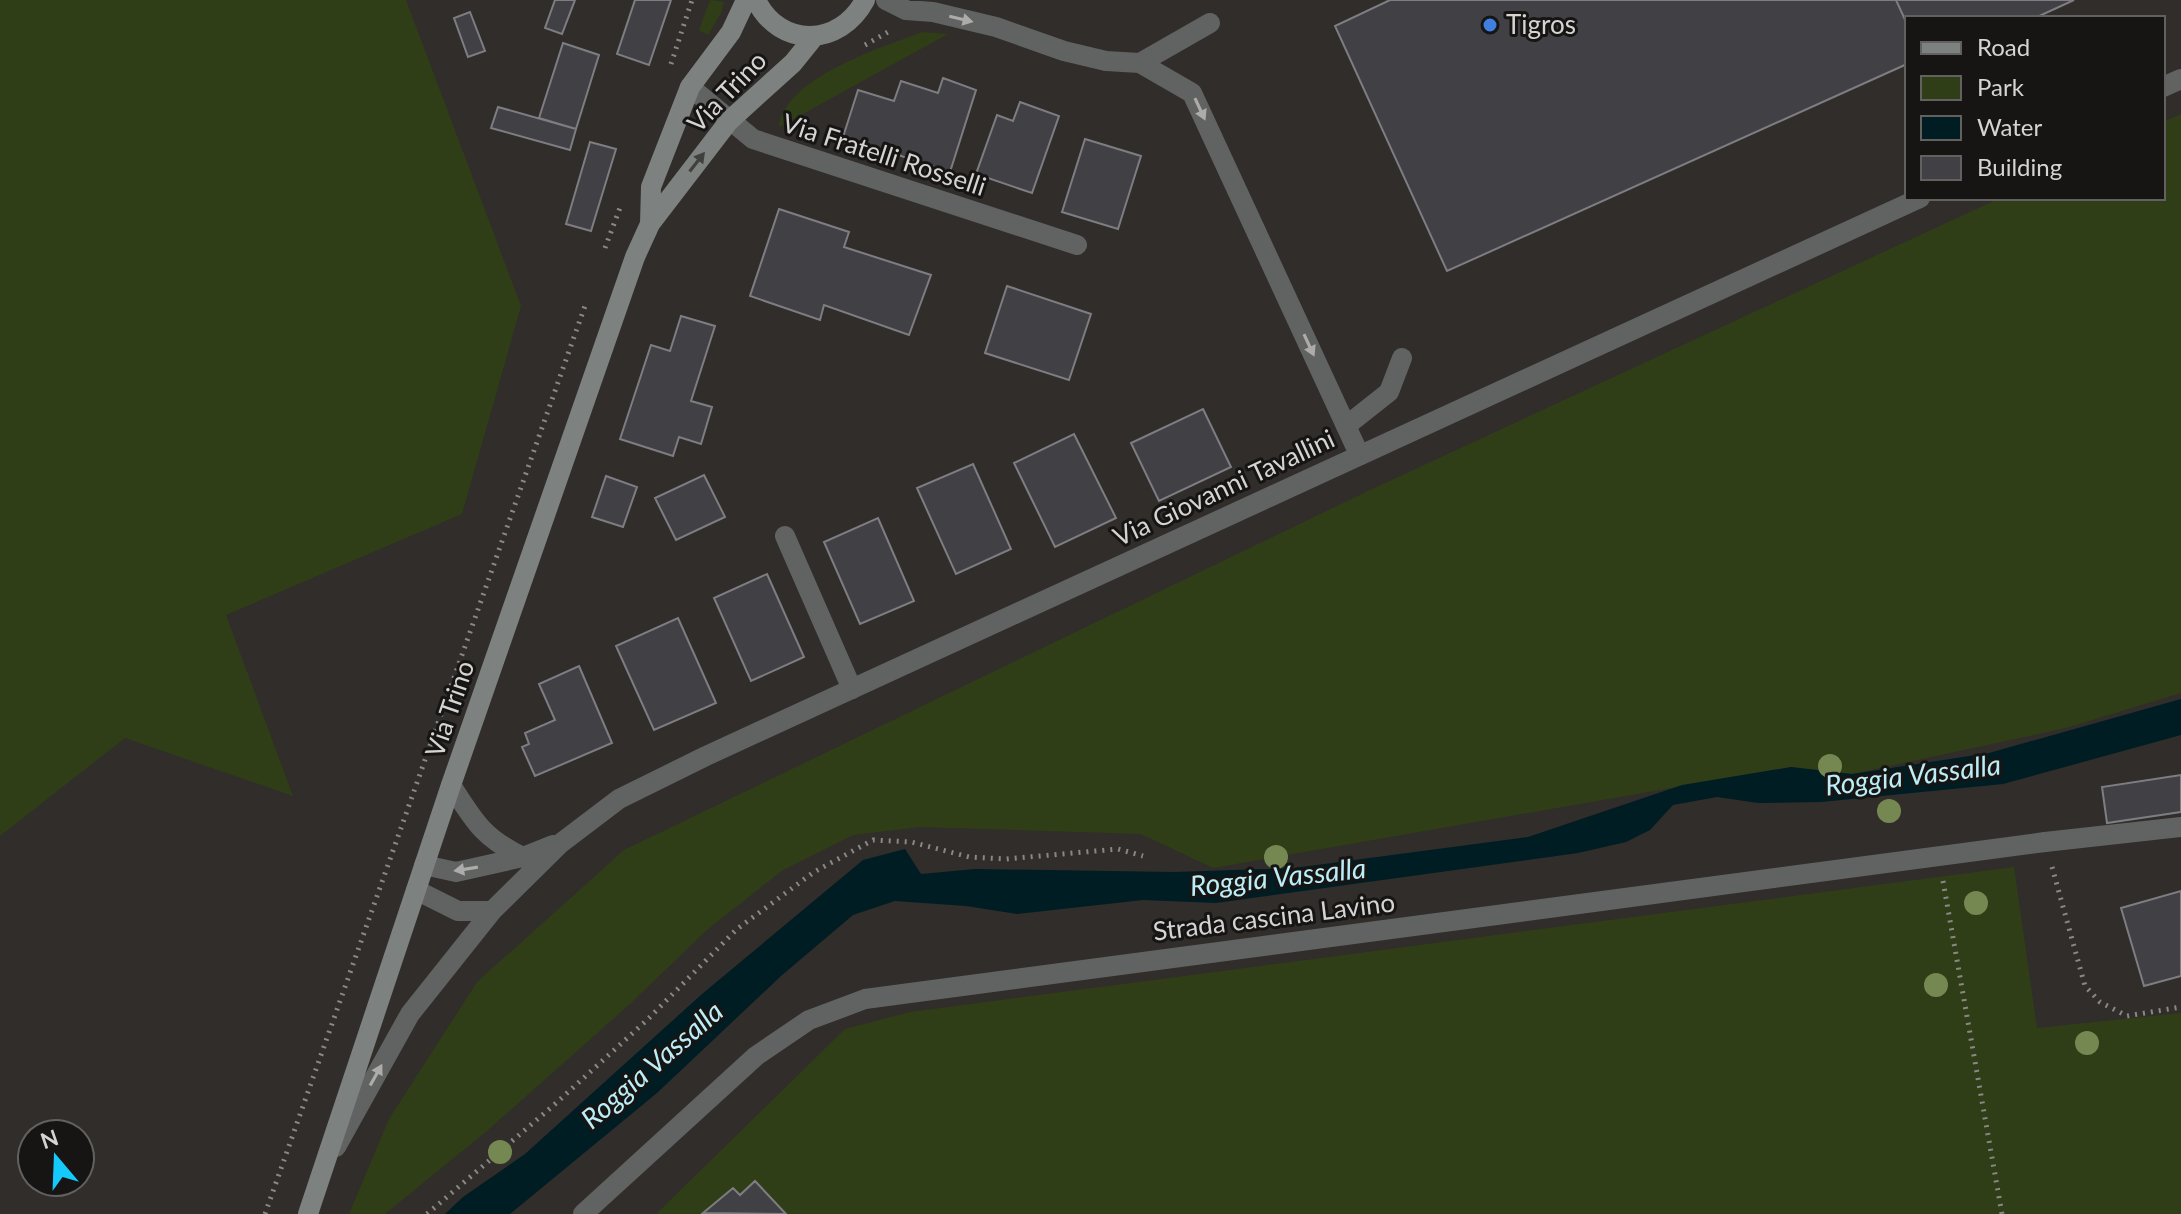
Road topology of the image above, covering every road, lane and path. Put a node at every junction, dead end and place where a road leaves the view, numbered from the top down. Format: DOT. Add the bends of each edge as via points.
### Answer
graph roads {
  1 [pos="692,0"];
  2 [pos="746,0"];
  3 [pos="756,0"];
  4 [pos="865,0"];
  5 [pos="886,0"];
  6 [pos="1210,23"];
  7 [pos="814,37"];
  8 [pos="1140,63"];
  9 [pos="666,76"];
  10 [pos="690,87"];
  11 [pos="729,121"];
  12 [pos="624,195"];
  13 [pos="1916,200"];
  14 [pos="650,224"];
  15 [pos="1077,245"];
  16 [pos="603,255"];
  17 [pos="587,300"];
  18 [pos="1402,358"];
  19 [pos="1346,426"];
  20 [pos="1359,454"];
  21 [pos="785,536"];
  22 [pos="852,689"];
  23 [pos="451,785"];
  24 [pos="2181,827"];
  25 [pos="2045,842"];
  26 [pos="561,843"];
  27 [pos="1143,856"];
  28 [pos="523,857"];
  29 [pos="1939,857"];
  30 [pos="424,865"];
  31 [pos="416,890"];
  32 [pos="492,911"];
  33 [pos="2181,1007"];
  34 [pos="324,1168"];
  35 [pos="265,1214"];
  36 [pos="308,1214"];
  37 [pos="427,1214"];
  38 [pos="583,1214"];
  39 [pos="2002,1214"];
  1 -- 9 [label="path"];
  2 -- 10 [label="main road, Via Trino" via="731,32"];
  3 -- 7 [label="main road" via="764,15 786,32"];
  4 -- 7 [label="main road" via="848,23"];
  5 -- 8 [label="street, one-way" via="906,10 996,27 1064,51"];
  6 -- 8 [label="street"];
  7 -- 11 [label="main road, Via Trino"];
  8 -- 19 [label="street, one-way" via="1192,93"];
  10 -- 11 [label="street, Via Fratelli Rosselli"];
  10 -- 14 [label="main road, Via Trino" via="651,187"];
  14 -- 11 [label="main road, Via Trino, one-way"];
  11 -- 15 [label="street, Via Fratelli Rosselli" via="764,143"];
  12 -- 16 [label="path"];
  13 -- 20 [label="street, Via Giovanni Tavallini"];
  14 -- 23 [label="main road, Via Trino"];
  17 -- 35 [label="path"];
  18 -- 19 [label="street" via="1389,392"];
  19 -- 20 [label="street"];
  20 -- 22 [label="street, Via Giovanni Tavallini"];
  21 -- 22 [label="street"];
  22 -- 26 [label="street, Via Giovanni Tavallini" via="619,799"];
  23 -- 28 [label="street" via="475,823 497,845"];
  23 -- 30 [label="main road, Via Trino"];
  24 -- 25 [label="street, Strada cascina Lavino"];
  25 -- 29 [label="street, Strada cascina Lavino"];
  25 -- 33 [label="path" via="2085,986 2100,1002 2127,1016"];
  26 -- 28 [label="street, Via Giovanni Tavallini"];
  26 -- 32 [label="street, Via Giovanni Tavallini"];
  27 -- 37 [label="path" via="1118,849 969,857 911,842 873,840 814,872 737,929 624,1041"];
  28 -- 30 [label="street, Via Giovanni Tavallini, one-way" via="456,872"];
  29 -- 38 [label="street, Strada cascina Lavino" via="865,999 809,1020 756,1056"];
  29 -- 39 [label="path"];
  30 -- 31 [label="main road, Via Trino"];
  31 -- 32 [label="street" via="458,911"];
  31 -- 34 [label="main road, Via Trino"];
  34 -- 32 [label="street, Via Giovanni Tavallini, one-way" via="410,1014"];
  34 -- 36 [label="main road, Via Trino"];
}
